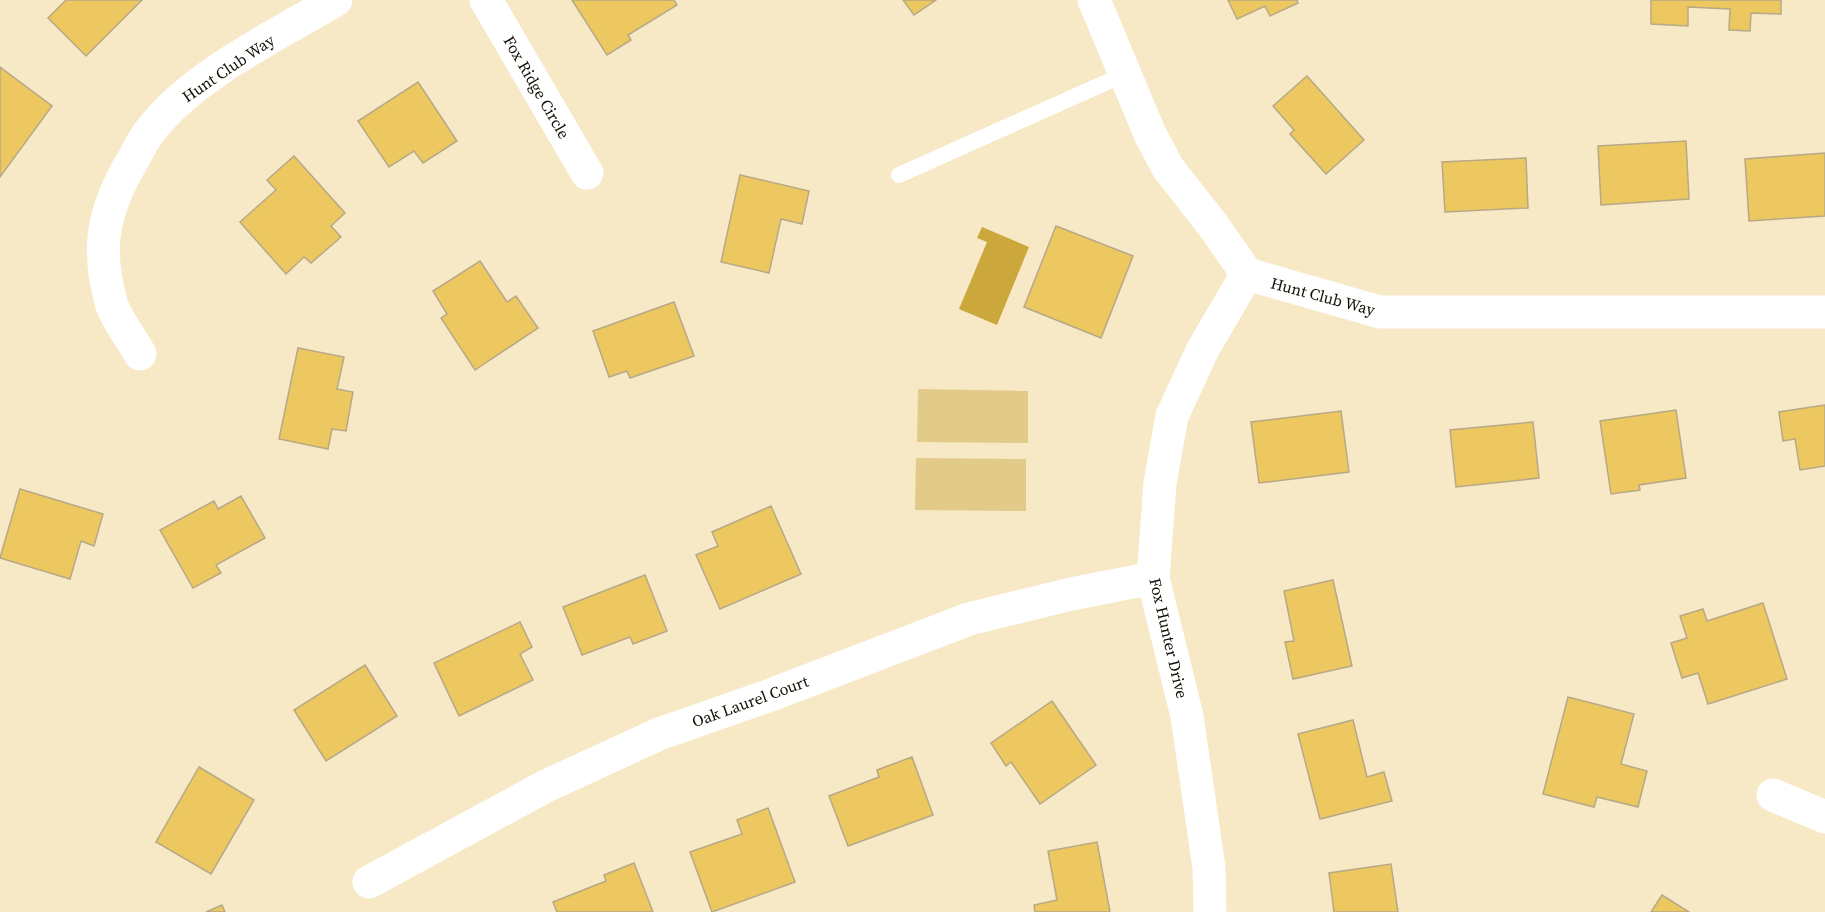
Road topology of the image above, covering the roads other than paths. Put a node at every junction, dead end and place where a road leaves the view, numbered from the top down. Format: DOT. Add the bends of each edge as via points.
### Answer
graph roads {
  1 [pos="336,0"];
  2 [pos="486,0"];
  3 [pos="1094,0"];
  4 [pos="1125,74"];
  5 [pos="587,173"];
  6 [pos="898,174"];
  7 [pos="1247,274"];
  8 [pos="1825,312"];
  9 [pos="140,354"];
  10 [pos="1153,578"];
  11 [pos="1773,795"];
  12 [pos="1825,817"];
  13 [pos="369,882"];
  14 [pos="1210,912"];
  1 -- 9 [label="street, Hunt Club Way" via="182,96 150,131 116,190 105,222 102,248 111,304"];
  2 -- 5 [label="street, Fox Ridge Circle"];
  3 -- 4 [label="street"];
  4 -- 6 [label="lane"];
  4 -- 7 [label="street" via="1168,168"];
  7 -- 8 [label="street, Hunt Club Way" via="1380,312"];
  7 -- 10 [label="street, Fox Hunter Drive" via="1203,348 1172,416 1160,483"];
  10 -- 13 [label="street, Oak Laurel Court" via="969,619 659,734 546,786"];
  10 -- 14 [label="street, Fox Hunter Drive" via="1187,716 1209,868"];
  11 -- 12 [label="street"];
}
